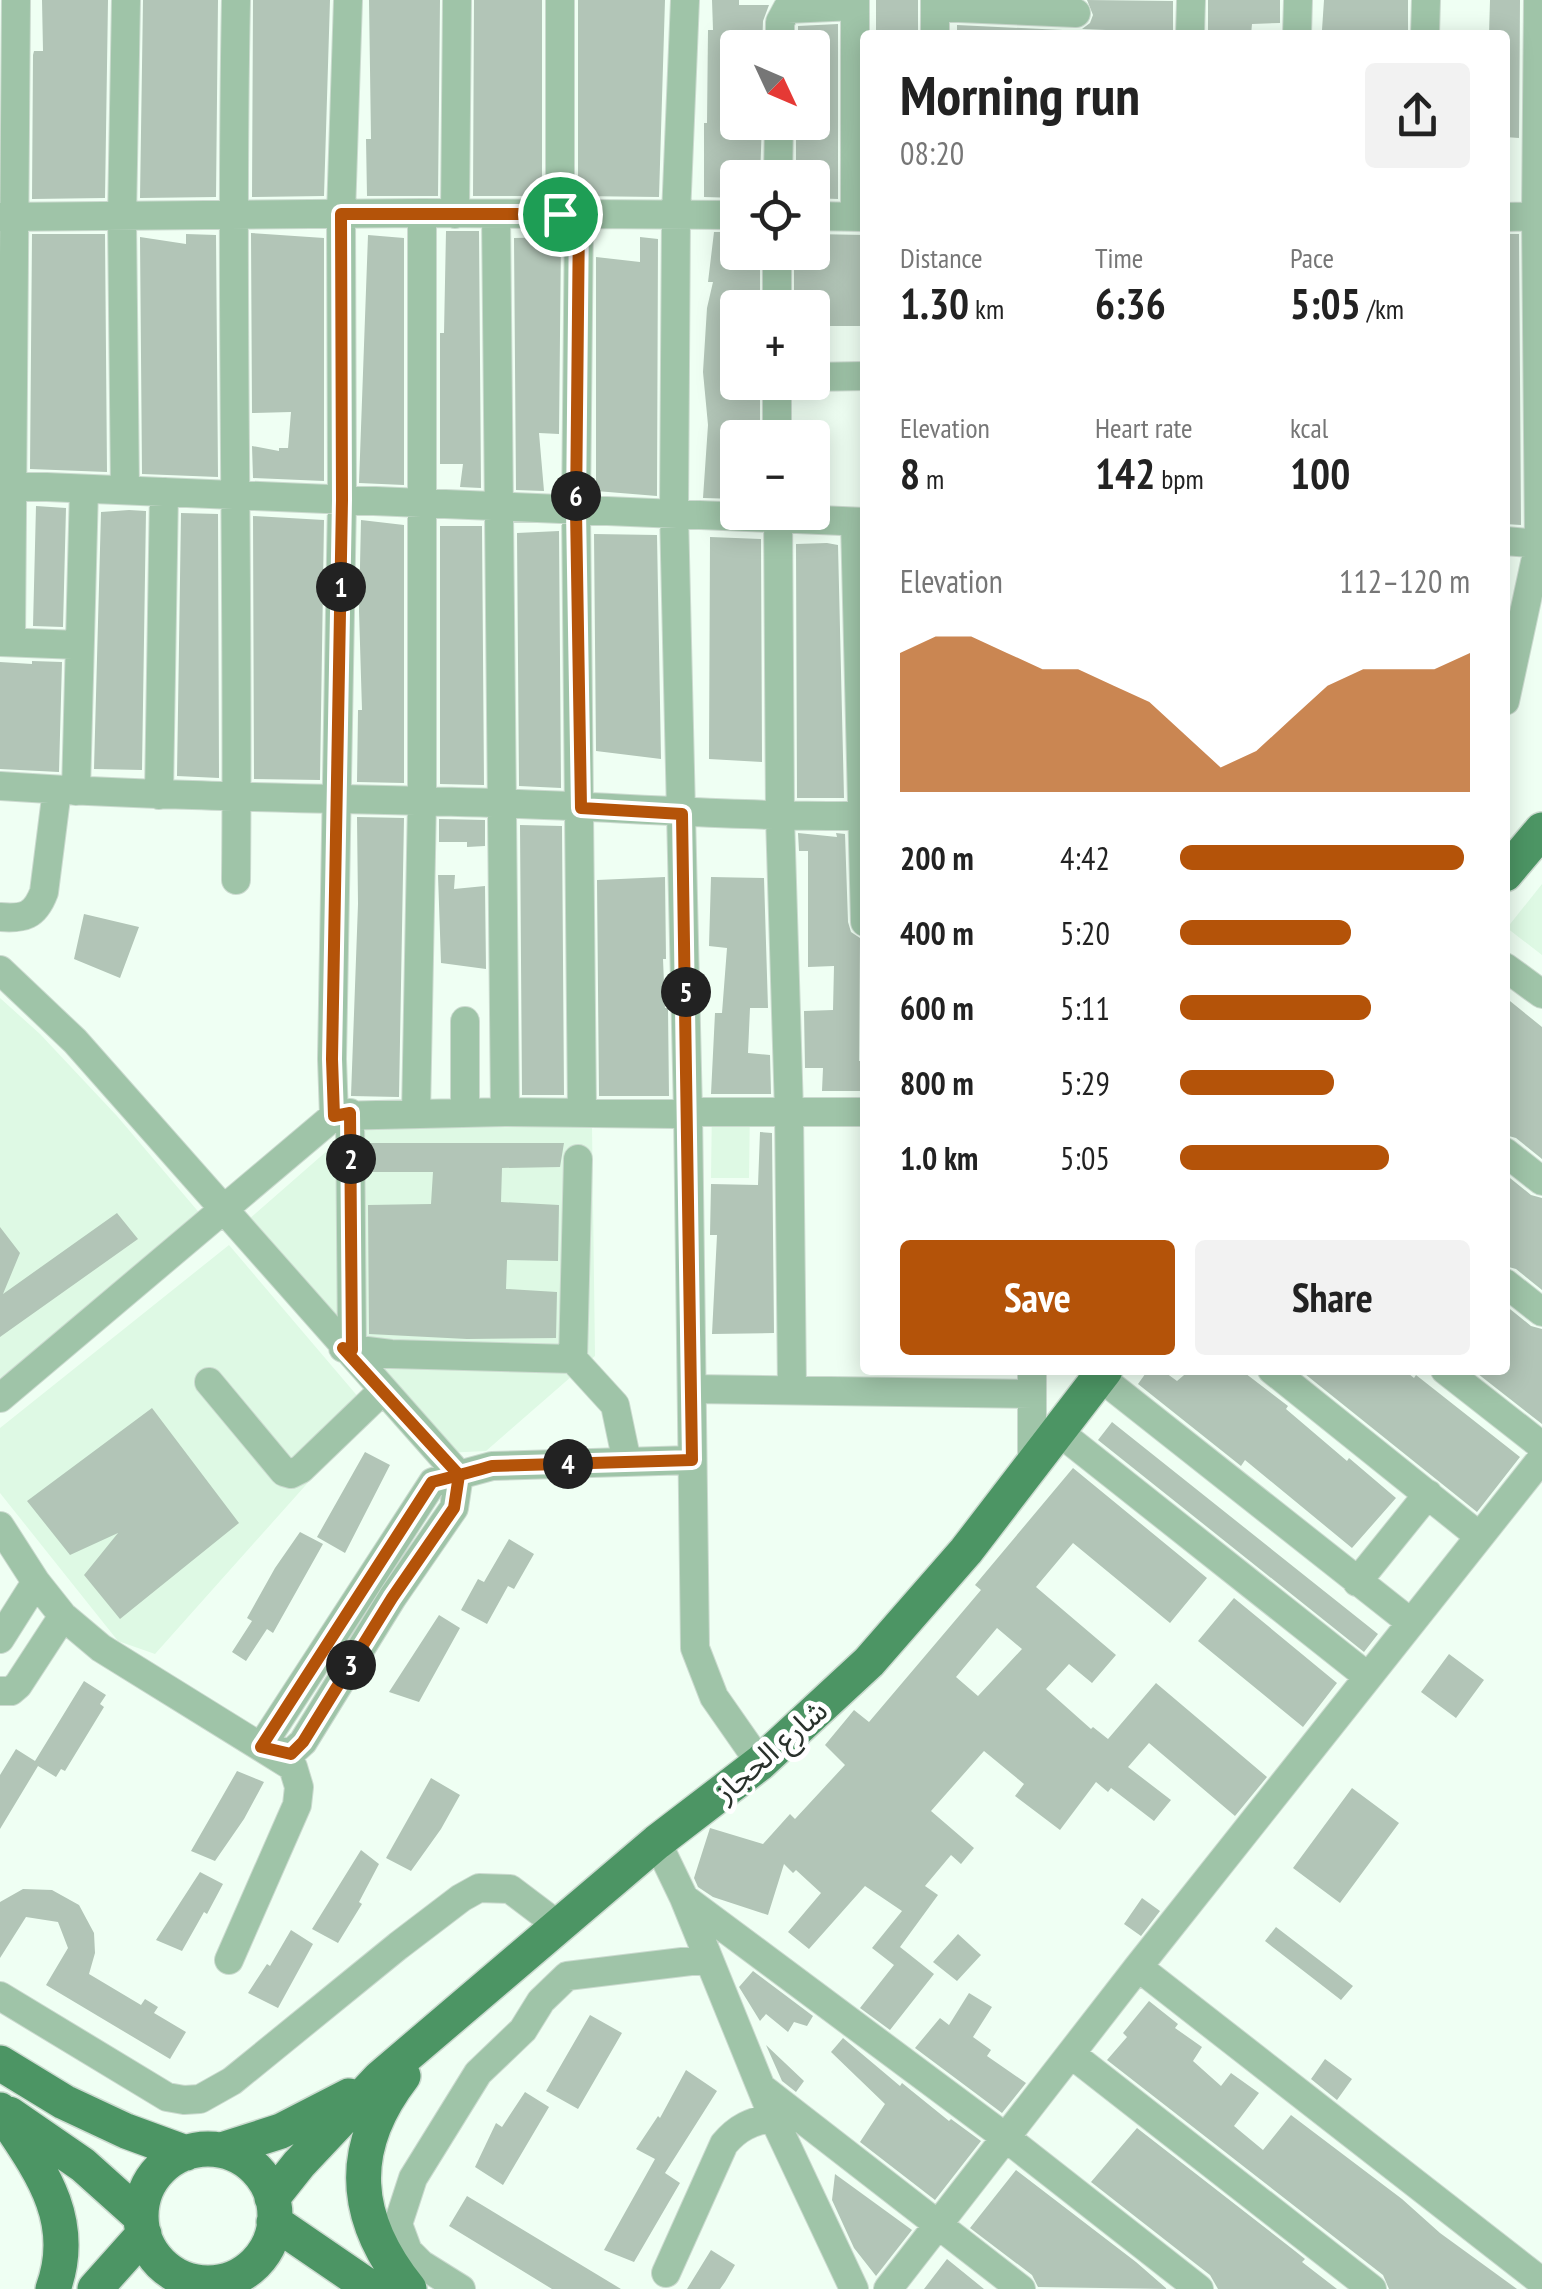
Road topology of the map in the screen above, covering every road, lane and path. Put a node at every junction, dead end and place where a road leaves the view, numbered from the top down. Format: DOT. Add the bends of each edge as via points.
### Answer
graph roads {
  1 [pos="16,0"];
  2 [pos="126,0"];
  3 [pos="236,0"];
  4 [pos="348,0"];
  5 [pos="458,0"];
  6 [pos="560,0"];
  7 [pos="684,0"];
  8 [pos="1191,0"];
  9 [pos="1298,0"];
  10 [pos="1426,0"];
  11 [pos="1538,0"];
  12 [pos="855,3"];
  13 [pos="935,14"];
  14 [pos="1076,16"];
  15 [pos="780,30"];
  16 [pos="1190,30"];
  17 [pos="1297,30"];
  18 [pos="1425,30"];
  19 [pos="1539,72"];
  20 [pos="341,214"];
  21 [pos="422,214"];
  22 [pos="455,214"];
  23 [pos="496,214"];
  24 [pos="570,214"];
  25 [pos="720,215"];
  26 [pos="676,216"];
  27 [pos="830,216"];
  28 [pos="1539,216"];
  29 [pos="7,217"];
  30 [pos="232,217"];
  31 [pos="860,217"];
  32 [pos="1510,217"];
  33 [pos="122,218"];
  34 [pos="1540,312"];
  35 [pos="830,376"];
  36 [pos="860,376"];
  37 [pos="5,484"];
  38 [pos="84,489"];
  39 [pos="125,490"];
  40 [pos="164,492"];
  41 [pos="237,497"];
  42 [pos="342,500"];
  43 [pos="423,504"];
  44 [pos="496,505"];
  45 [pos="576,510"];
  46 [pos="674,513"];
  47 [pos="720,514"];
  48 [pos="830,520"];
  49 [pos="860,522"];
  50 [pos="778,530"];
  51 [pos="1510,542"];
  52 [pos="1540,544"];
  53 [pos="6,642"];
  54 [pos="78,644"];
  55 [pos="1510,679"];
  56 [pos="0,786"];
  57 [pos="66,791"];
  58 [pos="158,795"];
  59 [pos="237,798"];
  60 [pos="338,798"];
  61 [pos="422,801"];
  62 [pos="500,803"];
  63 [pos="581,808"];
  64 [pos="682,814"];
  65 [pos="780,816"];
  66 [pos="860,816"];
  67 [pos="1542,830"];
  68 [pos="1510,868"];
  69 [pos="236,880"];
  70 [pos="0,917"];
  71 [pos="0,970"];
  72 [pos="1510,970"];
  73 [pos="1542,994"];
  74 [pos="465,1020"];
  75 [pos="789,1111"];
  76 [pos="505,1112"];
  77 [pos="582,1112"];
  78 [pos="860,1112"];
  79 [pos="465,1113"];
  80 [pos="682,1113"];
  81 [pos="342,1114"];
  82 [pos="416,1114"];
  83 [pos="1510,1156"];
  84 [pos="578,1159"];
  85 [pos="1542,1181"];
  86 [pos="224,1210"];
  87 [pos="1510,1287"];
  88 [pos="1542,1312"];
  89 [pos="348,1349"];
  90 [pos="573,1359"];
  91 [pos="1097,1375"];
  92 [pos="1103,1375"];
  93 [pos="1278,1375"];
  94 [pos="1451,1375"];
  95 [pos="872,1380"];
  96 [pos="948,1381"];
  97 [pos="208,1382"];
  98 [pos="1032,1382"];
  99 [pos="692,1389"];
  100 [pos="792,1390"];
  101 [pos="382,1391"];
  102 [pos="0,1398"];
  103 [pos="1059,1432"];
  104 [pos="1542,1446"];
  105 [pos="1542,1458"];
  106 [pos="692,1460"];
  107 [pos="627,1462"];
  108 [pos="1032,1469"];
  109 [pos="459,1475"];
  110 [pos="1428,1494"];
  111 [pos="0,1526"];
  112 [pos="1479,1536"];
  113 [pos="36,1582"];
  114 [pos="1358,1582"];
  115 [pos="64,1616"];
  116 [pos="1410,1622"];
  117 [pos="0,1639"];
  118 [pos="313,1664"];
  119 [pos="1367,1676"];
  120 [pos="340,1683"];
  121 [pos="0,1691"];
  122 [pos="261,1747"];
  123 [pos="760,1763"];
  124 [pos="657,1842"];
  125 [pos="684,1898"];
  126 [pos="560,1926"];
  127 [pos="707,1958"];
  128 [pos="230,1960"];
  129 [pos="1138,1967"];
  130 [pos="0,1996"];
  131 [pos="441,2028"];
  132 [pos="1071,2054"];
  133 [pos="0,2063"];
  134 [pos="380,2078"];
  135 [pos="759,2086"];
  136 [pos="0,2109"];
  137 [pos="773,2117"];
  138 [pos="1005,2137"];
  139 [pos="222,2150"];
  140 [pos="186,2153"];
  141 [pos="274,2210"];
  142 [pos="937,2224"];
  143 [pos="142,2226"];
  144 [pos="666,2274"];
  145 [pos="178,2276"];
  146 [pos="1533,2276"];
  147 [pos="226,2280"];
  148 [pos="53,2289"];
  149 [pos="95,2289"];
  150 [pos="145,2289"];
  151 [pos="268,2289"];
  152 [pos="372,2289"];
  153 [pos="409,2289"];
  154 [pos="461,2289"];
  155 [pos="854,2289"];
  156 [pos="888,2289"];
  157 [pos="1021,2289"];
  158 [pos="1199,2289"];
  159 [pos="1372,2289"];
  1 -- 29 [label="street"];
  2 -- 33 [label="street"];
  3 -- 30 [label="street"];
  4 -- 20 [label="street"];
  5 -- 22 [label="street"];
  6 -- 24 [label="street"];
  7 -- 26 [label="street"];
  8 -- 16 [label="street"];
  9 -- 17 [label="street"];
  10 -- 18 [label="street"];
  11 -- 19 [label="street"];
  12 -- 15 [label="street" via="787,9"];
  12 -- 31 [label="street"];
  13 -- 14 [label="street"];
  19 -- 28 [label="street"];
  20 -- 21 [label="street"];
  20 -- 30 [label="street"];
  20 -- 42 [label="street"];
  21 -- 22 [label="street"];
  21 -- 43 [label="street"];
  22 -- 23 [label="street"];
  23 -- 24 [label="street"];
  23 -- 44 [label="street"];
  24 -- 26 [label="street"];
  24 -- 45 [label="street"];
  25 -- 26 [label="street"];
  26 -- 46 [label="street"];
  27 -- 31 [label="street"];
  28 -- 32 [label="street"];
  28 -- 34 [label="street"];
  29 -- 33 [label="street"];
  29 -- 37 [label="street"];
  30 -- 33 [label="street"];
  30 -- 41 [label="street"];
  33 -- 39 [label="street"];
  34 -- 52 [label="street"];
  35 -- 36 [label="street"];
  37 -- 38 [label="street"];
  37 -- 53 [label="street"];
  38 -- 39 [label="street"];
  38 -- 54 [label="street"];
  39 -- 40 [label="street"];
  40 -- 41 [label="street"];
  40 -- 58 [label="street"];
  41 -- 42 [label="street"];
  41 -- 59 [label="street"];
  42 -- 43 [label="street"];
  42 -- 60 [label="street"];
  43 -- 44 [label="street"];
  43 -- 61 [label="street"];
  44 -- 45 [label="street"];
  44 -- 62 [label="street"];
  45 -- 46 [label="street"];
  45 -- 63 [label="street"];
  46 -- 47 [label="street"];
  46 -- 64 [label="street"];
  48 -- 49 [label="street"];
  50 -- 65 [label="street"];
  51 -- 52 [label="street"];
  52 -- 55 [label="street"];
  53 -- 54 [label="street"];
  54 -- 57 [label="street"];
  56 -- 57 [label="street"];
  57 -- 58 [label="street"];
  57 -- 70 [label="street" via="38,907 22,918"];
  58 -- 59 [label="street"];
  59 -- 60 [label="street"];
  59 -- 69 [label="street"];
  60 -- 61 [label="street"];
  60 -- 81 [label="street"];
  61 -- 62 [label="street"];
  61 -- 82 [label="street"];
  62 -- 63 [label="street"];
  62 -- 76 [label="street"];
  63 -- 64 [label="street"];
  63 -- 77 [label="street"];
  64 -- 65 [label="street"];
  64 -- 80 [label="street"];
  65 -- 66 [label="street"];
  65 -- 75 [label="street"];
  67 -- 68 [label="main road"];
  71 -- 86 [label="street"];
  72 -- 73 [label="street"];
  74 -- 79 [label="street"];
  75 -- 78 [label="street"];
  75 -- 80 [label="street"];
  75 -- 100 [label="street"];
  76 -- 77 [label="street"];
  76 -- 79 [label="street"];
  77 -- 80 [label="street"];
  79 -- 82 [label="street"];
  80 -- 99 [label="street"];
  81 -- 82 [label="street"];
  81 -- 86 [label="street"];
  81 -- 89 [label="street"];
  83 -- 85 [label="street"];
  84 -- 90 [label="street"];
  86 -- 89 [label="street"];
  86 -- 102 [label="street"];
  87 -- 88 [label="street"];
  89 -- 90 [label="street"];
  89 -- 101 [label="street"];
  90 -- 107 [label="street" via="614,1405"];
  91 -- 103 [label="main road, شارع الحجاز"];
  92 -- 114 [label="street"];
  93 -- 110 [label="street"];
  94 -- 104 [label="street"];
  95 -- 96 [label="street"];
  95 -- 100 [label="street"];
  96 -- 98 [label="street"];
  97 -- 101 [label="street" via="291,1474"];
  98 -- 108 [label="street"];
  99 -- 100 [label="street"];
  99 -- 106 [label="street"];
  101 -- 109 [label="street"];
  103 -- 108 [label="main road, شارع الحجاز"];
  103 -- 119 [label="street"];
  105 -- 112 [label="street"];
  106 -- 107 [label="street"];
  106 -- 123 [label="street" via="695,1648 714,1697"];
  107 -- 109 [label="street" via="492,1466"];
  108 -- 123 [label="main road, شارع الحجاز" via="869,1662"];
  109 -- 118 [label="street" via="432,1482"];
  109 -- 120 [label="street" via="454,1508"];
  110 -- 112 [label="street"];
  110 -- 114 [label="street"];
  111 -- 113 [label="street"];
  112 -- 116 [label="street"];
  113 -- 115 [label="street"];
  113 -- 117 [label="street"];
  114 -- 116 [label="street"];
  115 -- 121 [label="street" via="18,1686"];
  115 -- 122 [label="street" via="100,1648"];
  116 -- 119 [label="street"];
  118 -- 120 [label="street"];
  118 -- 122 [label="street"];
  119 -- 129 [label="street"];
  120 -- 122 [label="street" via="296,1750"];
  122 -- 128 [label="street" via="293,1767 298,1805"];
  123 -- 124 [label="main road, شارع الحجاز"];
  124 -- 125 [label="street"];
  124 -- 126 [label="main road, شارع الحجاز"];
  125 -- 127 [label="street"];
  125 -- 138 [label="street"];
  126 -- 130 [label="street" via="510,1889 480,1888 420,1928 232,2081 200,2098 167,2097"];
  126 -- 131 [label="main road, شارع الحجاز"];
  127 -- 135 [label="street"];
  127 -- 154 [label="street" via="567,1976 478,2073 412,2178 398,2224 408,2251"];
  129 -- 132 [label="street"];
  129 -- 146 [label="street"];
  131 -- 134 [label="main road, شارع الحجاز"];
  131 -- 153 [label="main road" via="377,2118 363,2180 375,2240"];
  132 -- 138 [label="street"];
  132 -- 159 [label="street"];
  133 -- 140 [label="main road" via="97,2118"];
  134 -- 139 [label="main road, شارع الحجاز" via="307,2120"];
  134 -- 141 [label="main road, شارع الحجاز" via="299,2164"];
  135 -- 137 [label="street"];
  135 -- 142 [label="street"];
  136 -- 143 [label="main road" via="60,2147"];
  136 -- 148 [label="main road" via="53,2196 62,2235"];
  137 -- 144 [label="street" via="736,2129 724,2144"];
  137 -- 155 [label="street"];
  138 -- 142 [label="street"];
  138 -- 158 [label="street"];
  139 -- 140 [label="main road"];
  139 -- 141 [label="main road" via="254,2167"];
  140 -- 143 [label="main road" via="158,2171 143,2201"];
  141 -- 147 [label="main road" via="264,2252"];
  141 -- 152 [label="main road"];
  142 -- 156 [label="street"];
  142 -- 157 [label="street"];
  143 -- 145 [label="main road" via="156,2259"];
  143 -- 149 [label="main road"];
  145 -- 147 [label="main road"];
  145 -- 150 [label="main road"];
  147 -- 151 [label="main road"];
}
